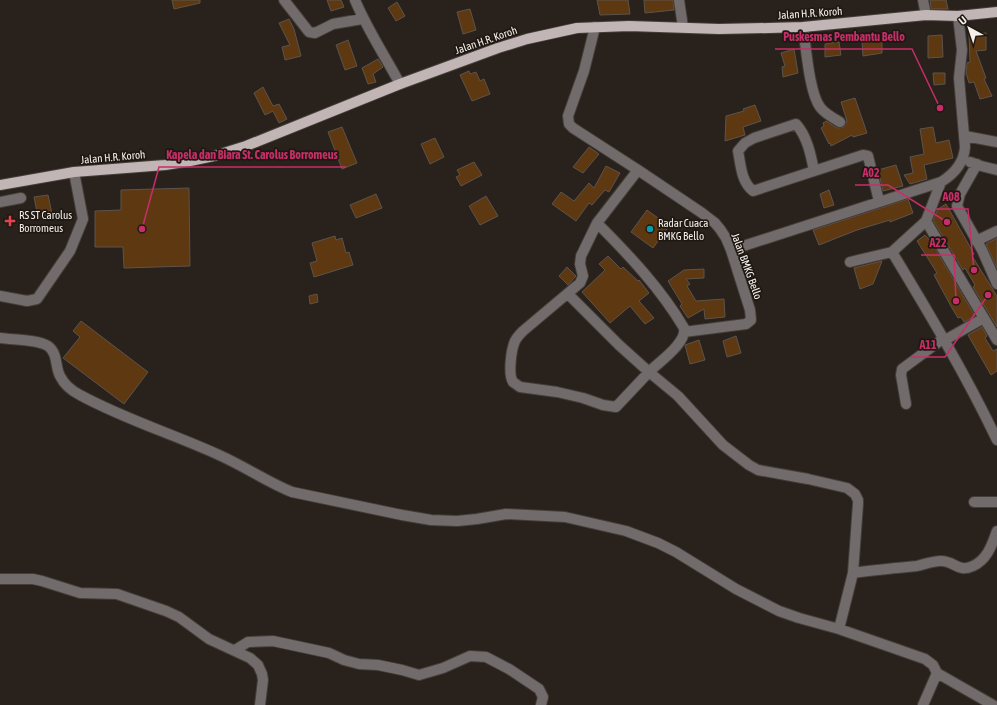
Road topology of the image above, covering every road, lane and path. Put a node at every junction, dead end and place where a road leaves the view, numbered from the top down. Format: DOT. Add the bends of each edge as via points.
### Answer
graph roads {
  1 [pos="284,0"];
  2 [pos="355,0"];
  3 [pos="679,0"];
  4 [pos="923,0"];
  5 [pos="997,12"];
  6 [pos="926,15"];
  7 [pos="958,16"];
  8 [pos="362,19"];
  9 [pos="803,26"];
  10 [pos="595,27"];
  11 [pos="683,27"];
  12 [pos="400,84"];
  13 [pos="840,122"];
  14 [pos="964,136"];
  15 [pos="997,142"];
  16 [pos="963,158"];
  17 [pos="977,164"];
  18 [pos="638,170"];
  19 [pos="997,170"];
  20 [pos="814,171"];
  21 [pos="74,172"];
  22 [pos="941,182"];
  23 [pos="0,185"];
  24 [pos="21,198"];
  25 [pos="879,201"];
  26 [pos="0,202"];
  27 [pos="926,222"];
  28 [pos="597,224"];
  29 [pos="997,231"];
  30 [pos="976,241"];
  31 [pos="731,250"];
  32 [pos="892,252"];
  33 [pos="850,262"];
  34 [pos="997,284"];
  35 [pos="568,294"];
  36 [pos="0,296"];
  37 [pos="984,318"];
  38 [pos="684,332"];
  39 [pos="0,338"];
  40 [pos="944,339"];
  41 [pos="997,340"];
  42 [pos="649,372"];
  43 [pos="906,404"];
  44 [pos="997,440"];
  45 [pos="974,502"];
  46 [pos="997,502"];
  47 [pos="997,531"];
  48 [pos="853,573"];
  49 [pos="0,579"];
  50 [pos="839,629"];
  51 [pos="235,650"];
  52 [pos="937,673"];
  53 [pos="260,705"];
  54 [pos="541,705"];
  55 [pos="923,705"];
  56 [pos="993,705"];
  1 -- 8 [label="street" via="310,32 315,33 333,24"];
  2 -- 8 [label="street"];
  3 -- 11 [label="street"];
  4 -- 6 [label="street"];
  5 -- 7 [label="main road, Jalan H.R. Koroh"];
  6 -- 7 [label="main road, Jalan H.R. Koroh"];
  6 -- 9 [label="main road, Jalan H.R. Koroh"];
  7 -- 14 [label="street" via="962,50 959,78"];
  8 -- 12 [label="street"];
  9 -- 11 [label="main road, Jalan H.R. Koroh" via="719,29"];
  9 -- 13 [label="street" via="814,95 819,106"];
  10 -- 11 [label="main road, Jalan H.R. Koroh"];
  10 -- 12 [label="main road, Jalan H.R. Koroh" via="577,28 520,41"];
  10 -- 18 [label="street, Jalan BMKG Bello" via="584,71 568,116 569,124"];
  12 -- 21 [label="main road, Jalan H.R. Koroh" via="246,146 214,156 165,164"];
  14 -- 15 [label="street"];
  14 -- 16 [label="street"];
  16 -- 17 [label="street"];
  16 -- 22 [label="street" via="953,173"];
  17 -- 19 [label="street"];
  17 -- 30 [label="street" via="960,194 957,206"];
  18 -- 28 [label="street"];
  18 -- 31 [label="street, Jalan BMKG Bello" via="715,223"];
  20 -- 20 [label="street" via="753,191 743,178 738,151 754,138 796,124 810,150"];
  20 -- 25 [label="street" via="863,155 868,156"];
  21 -- 23 [label="main road, Jalan H.R. Koroh"];
  21 -- 36 [label="street" via="83,219 70,250 37,299 27,301"];
  22 -- 25 [label="street"];
  22 -- 27 [label="street"];
  24 -- 26 [label="street"];
  25 -- 31 [label="street"];
  27 -- 32 [label="street"];
  27 -- 37 [label="street"];
  28 -- 35 [label="street" via="581,256 582,280"];
  28 -- 38 [label="street" via="660,293"];
  29 -- 30 [label="street"];
  30 -- 34 [label="street"];
  31 -- 38 [label="street, Jalan BMKG Bello" via="751,320 746,324"];
  32 -- 33 [label="street"];
  32 -- 40 [label="street"];
  35 -- 42 [label="street"];
  35 -- 42 [label="street" via="516,339 510,375 513,382 520,387 557,392 615,408"];
  37 -- 40 [label="street"];
  37 -- 41 [label="street"];
  38 -- 42 [label="street" via="681,342"];
  39 -- 50 [label="street" via="46,345 55,356 60,377 75,392 219,455 292,492 441,521 506,514 565,517 608,526 658,543 779,611"];
  40 -- 43 [label="street" via="902,369"];
  40 -- 44 [label="street"];
  42 -- 48 [label="street" via="678,396 723,445 749,465 758,470 808,479 853,492 858,500"];
  45 -- 46 [label="street"];
  47 -- 48 [label="street" via="992,546 983,559 966,568 958,568 942,561"];
  48 -- 50 [label="street"];
  49 -- 51 [label="street" via="42,581 80,593 122,596 179,617 209,639"];
  50 -- 52 [label="street" via="925,659 935,667"];
  51 -- 53 [label="street" via="250,658 261,670 263,680"];
  51 -- 54 [label="street" via="248,642 272,641 329,653 359,664 378,665 419,675 470,656 486,657 539,689 544,696"];
  52 -- 55 [label="street"];
  52 -- 56 [label="street"];
}
